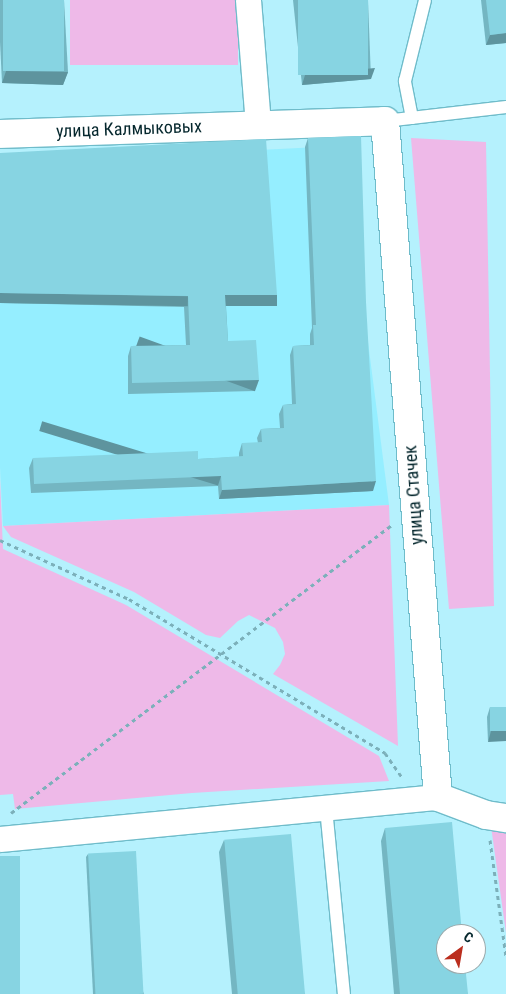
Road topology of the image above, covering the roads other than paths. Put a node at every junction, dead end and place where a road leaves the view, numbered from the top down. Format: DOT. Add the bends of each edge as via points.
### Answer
graph roads {
  1 [pos="248,0"];
  2 [pos="425,0"];
  3 [pos="506,107"];
  4 [pos="398,120"];
  5 [pos="258,125"];
  6 [pos="0,134"];
  7 [pos="428,799"];
  8 [pos="326,808"];
  9 [pos="496,816"];
  10 [pos="0,839"];
  11 [pos="344,994"];
  1 -- 5 [label="street"];
  2 -- 4 [label="lane"];
  3 -- 4 [label="lane"];
  4 -- 5 [label="street, улица Калмыковых"];
  4 -- 7 [label="street, улица Стачек"];
  5 -- 6 [label="street, улица Калмыковых"];
  7 -- 8 [label="street"];
  7 -- 9 [label="street"];
  8 -- 10 [label="street"];
  8 -- 11 [label="lane"];
}
